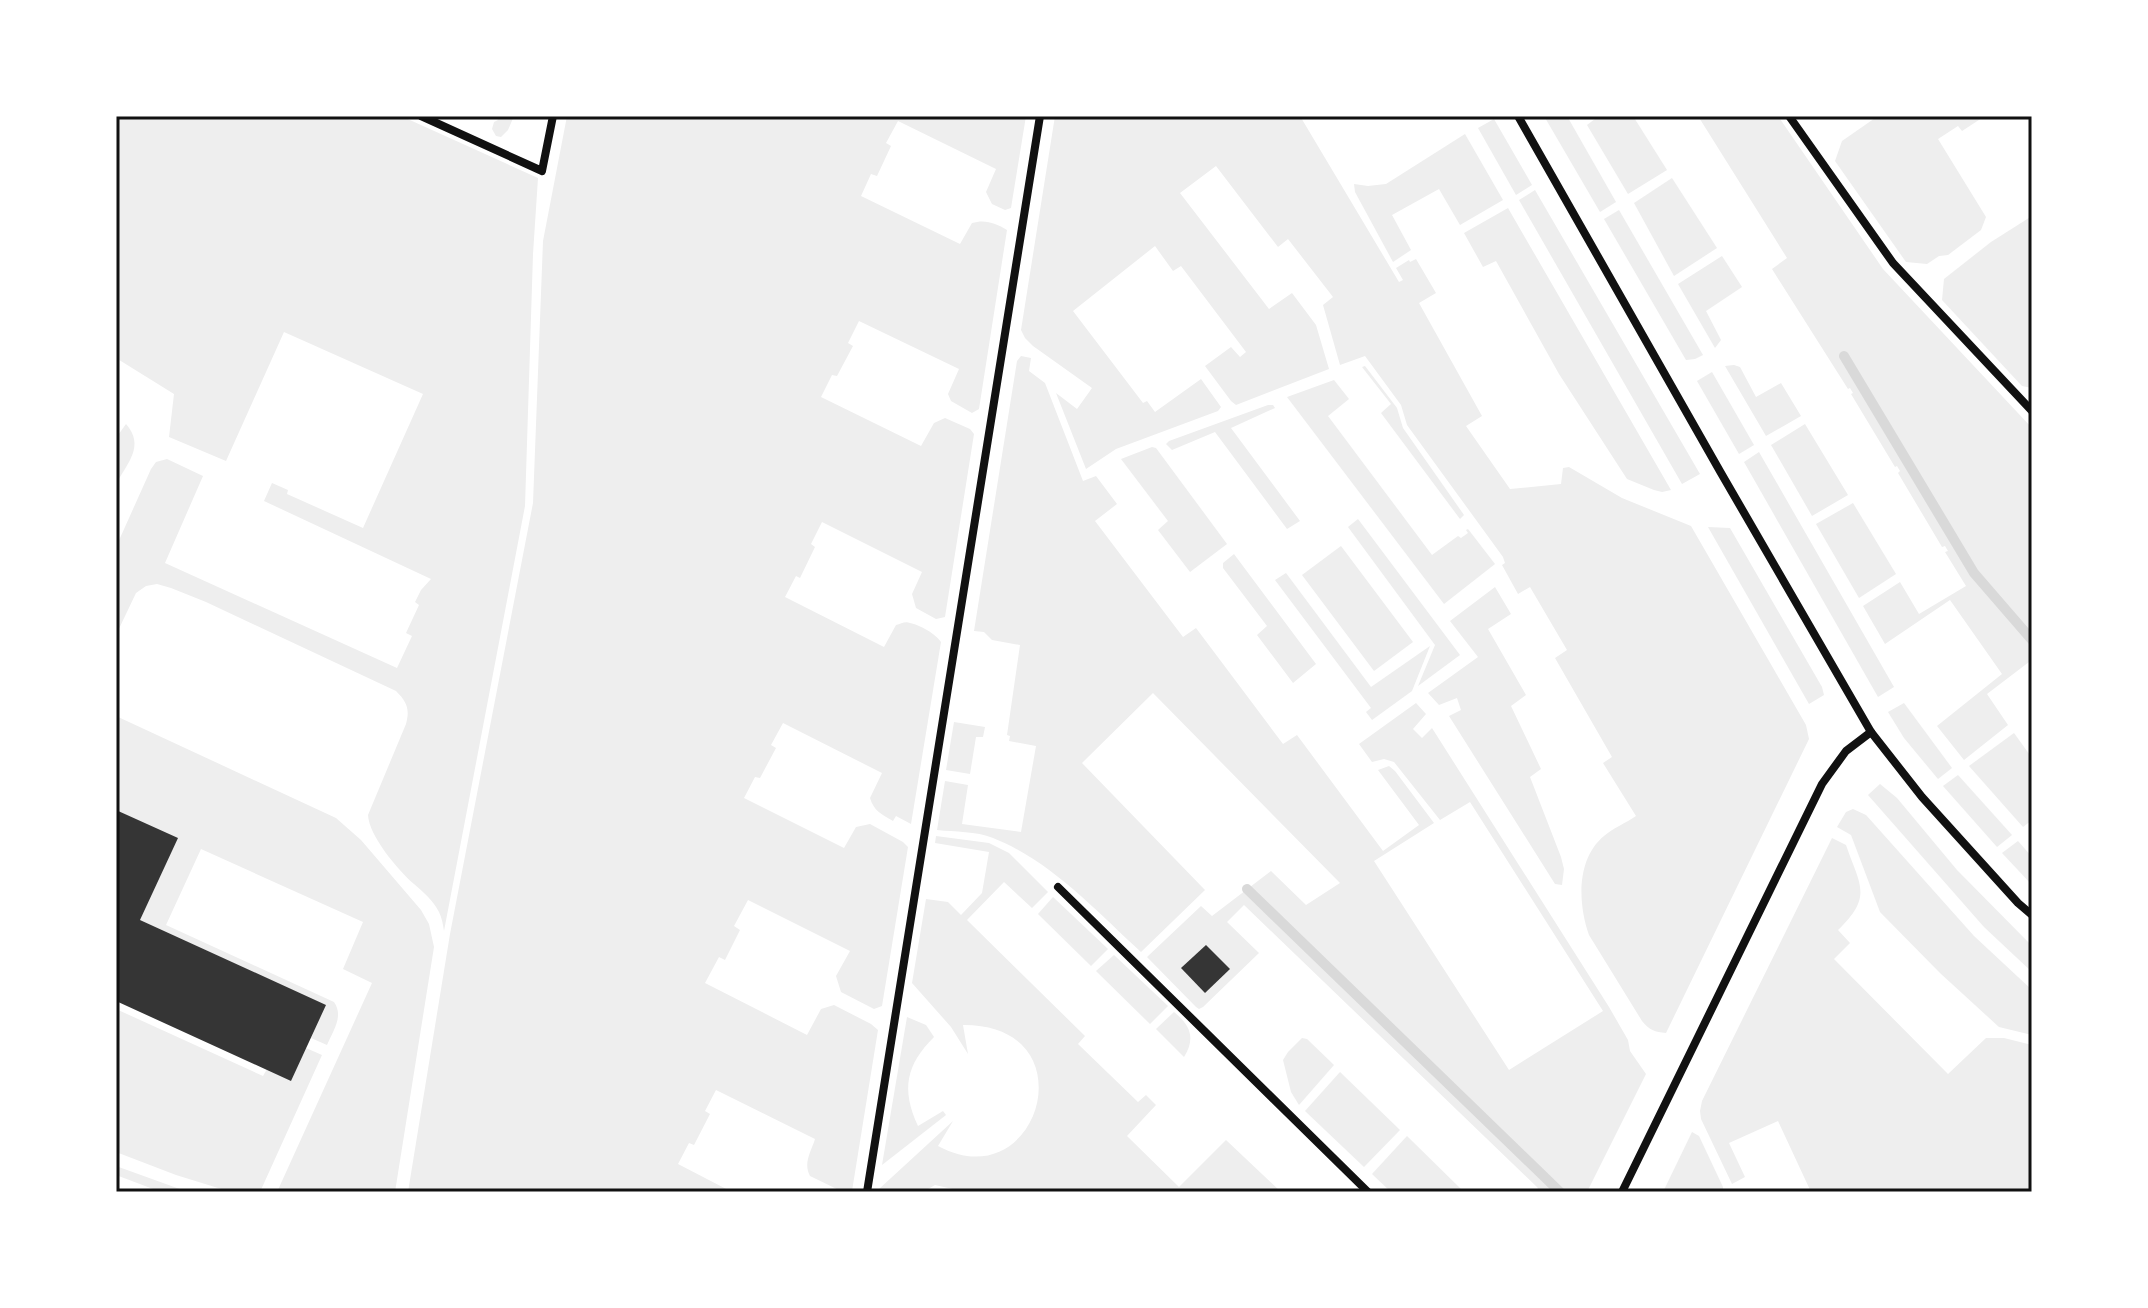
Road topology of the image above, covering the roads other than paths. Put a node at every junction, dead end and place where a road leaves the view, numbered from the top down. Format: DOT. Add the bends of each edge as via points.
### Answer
graph roads {
  1 [pos="421,116"];
  2 [pos="553,116"];
  3 [pos="1040,116"];
  4 [pos="1518,116"];
  5 [pos="1789,116"];
  6 [pos="2032,411"];
  7 [pos="1871,732"];
  8 [pos="1058,887"];
  9 [pos="2032,915"];
  10 [pos="867,1192"];
  11 [pos="1368,1192"];
  12 [pos="1622,1192"];
  1 -- 2 [label="street" via="542,171"];
  3 -- 10 [label="street"];
  4 -- 7 [label="street"];
  5 -- 6 [label="street" via="1893,263"];
  7 -- 9 [label="street" via="1922,797"];
  7 -- 12 [label="street" via="1846,751 1822,784"];
  8 -- 11 [label="street"];
}
